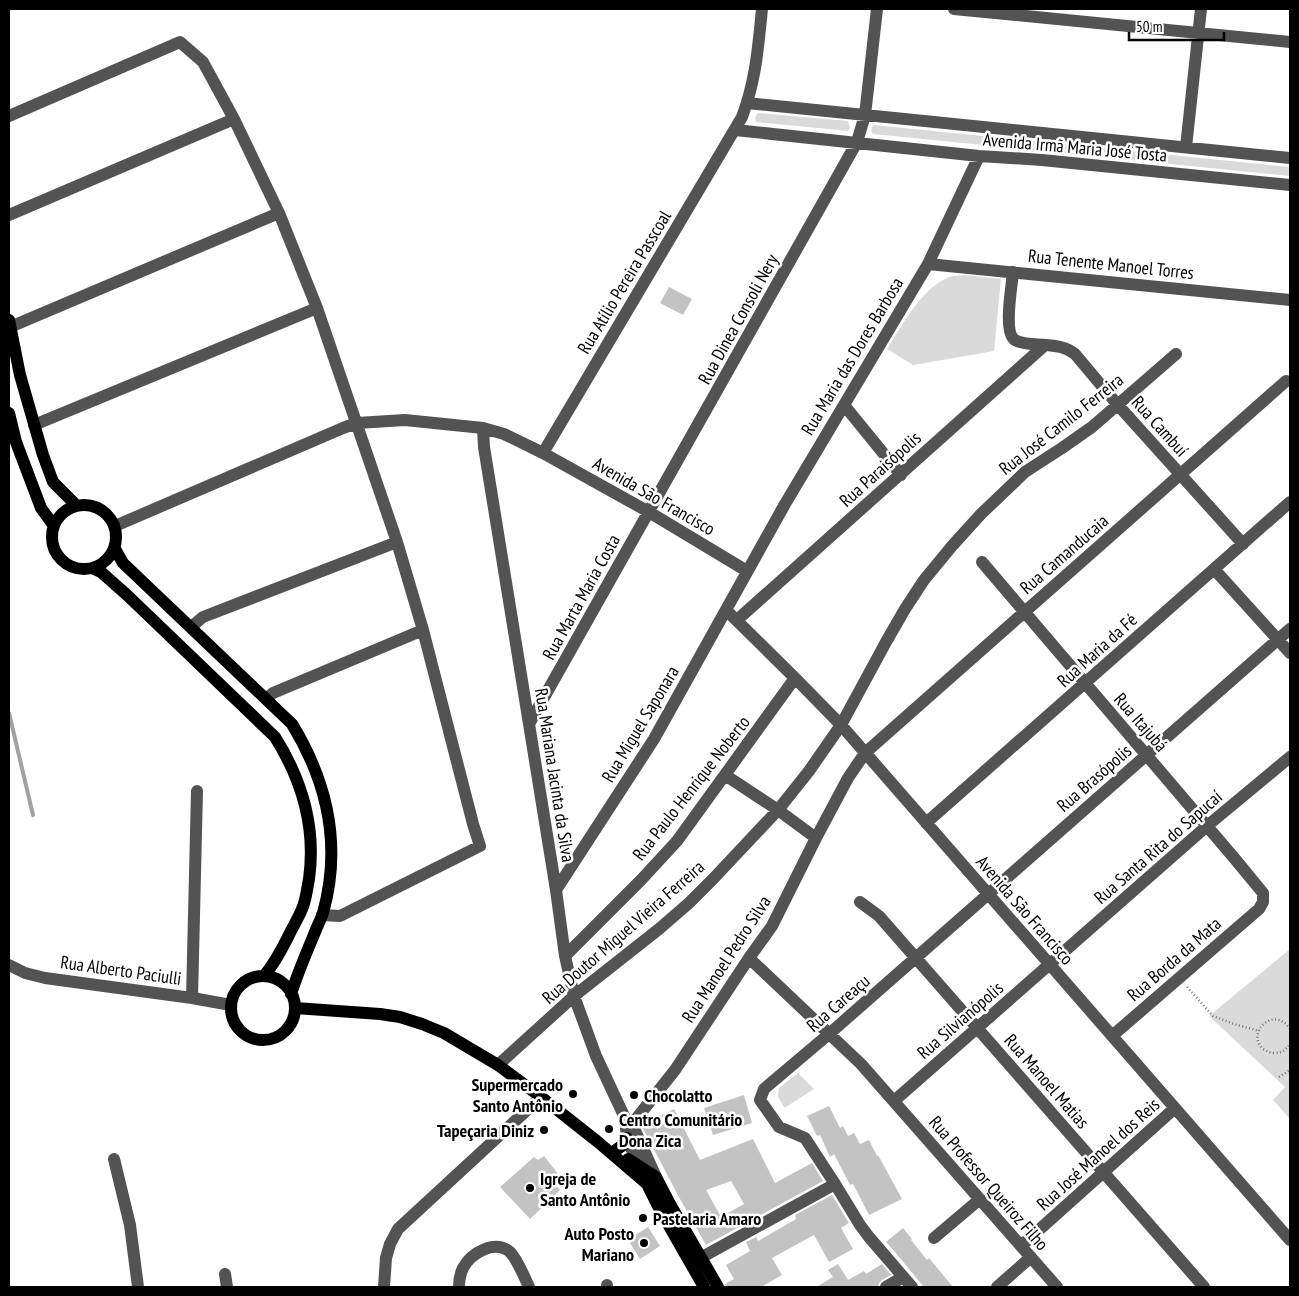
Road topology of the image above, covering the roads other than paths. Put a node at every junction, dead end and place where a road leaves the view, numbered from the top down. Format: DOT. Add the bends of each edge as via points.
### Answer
graph roads {
  1 [pos="762,9"];
  2 [pos="877,9"];
  3 [pos="954,9"];
  4 [pos="1201,9"];
  5 [pos="1198,33"];
  6 [pos="1290,42"];
  7 [pos="747,102"];
  8 [pos="865,114"];
  9 [pos="9,116"];
  10 [pos="234,119"];
  11 [pos="735,130"];
  12 [pos="857,142"];
  13 [pos="1186,147"];
  14 [pos="979,156"];
  15 [pos="1290,158"];
  16 [pos="1290,185"];
  17 [pos="279,212"];
  18 [pos="9,215"];
  19 [pos="928,264"];
  20 [pos="1013,272"];
  21 [pos="1290,300"];
  22 [pos="317,308"];
  23 [pos="9,325"];
  24 [pos="1045,344"];
  25 [pos="1176,354"];
  26 [pos="1286,381"];
  27 [pos="1117,404"];
  28 [pos="844,405"];
  29 [pos="9,413"];
  30 [pos="356,424"];
  31 [pos="34,425"];
  32 [pos="483,428"];
  33 [pos="543,453"];
  34 [pos="1180,474"];
  35 [pos="901,475"];
  36 [pos="1290,502"];
  37 [pos="77,506"];
  38 [pos="648,512"];
  39 [pos="54,526"];
  40 [pos="115,526"];
  41 [pos="397,542"];
  42 [pos="1243,544"];
  43 [pos="115,549"];
  44 [pos="982,562"];
  45 [pos="92,568"];
  46 [pos="1214,569"];
  47 [pos="747,571"];
  48 [pos="726,610"];
  49 [pos="1024,612"];
  50 [pos="737,620"];
  51 [pos="191,627"];
  52 [pos="423,630"];
  53 [pos="1290,630"];
  54 [pos="1279,640"];
  55 [pos="1290,653"];
  56 [pos="795,678"];
  57 [pos="1085,683"];
  58 [pos="266,700"];
  59 [pos="251,713"];
  60 [pos="529,724"];
  61 [pos="841,725"];
  62 [pos="865,753"];
  63 [pos="1147,755"];
  64 [pos="1290,757"];
  65 [pos="725,775"];
  66 [pos="197,791"];
  67 [pos="778,810"];
  68 [pos="926,823"];
  69 [pos="1207,826"];
  70 [pos="816,838"];
  71 [pos="556,890"];
  72 [pos="988,894"];
  73 [pos="860,902"];
  74 [pos="1259,909"];
  75 [pos="322,915"];
  76 [pos="565,956"];
  77 [pos="749,958"];
  78 [pos="916,958"];
  79 [pos="9,965"];
  80 [pos="1050,965"];
  81 [pos="264,976"];
  82 [pos="292,994"];
  83 [pos="574,996"];
  84 [pos="192,998"];
  85 [pos="231,1005"];
  86 [pos="295,1008"];
  87 [pos="977,1028"];
  88 [pos="829,1034"];
  89 [pos="1112,1036"];
  90 [pos="498,1065"];
  91 [pos="541,1098"];
  92 [pos="894,1101"];
  93 [pos="1175,1108"];
  94 [pos="628,1121"];
  95 [pos="627,1138"];
  96 [pos="598,1142"];
  97 [pos="616,1150"];
  98 [pos="114,1159"];
  99 [pos="639,1167"];
  100 [pos="1104,1173"];
  101 [pos="651,1181"];
  102 [pos="835,1184"];
  103 [pos="980,1199"];
  104 [pos="934,1238"];
  105 [pos="1290,1240"];
  106 [pos="1021,1246"];
  107 [pos="1031,1257"];
  108 [pos="695,1260"];
  109 [pos="225,1274"];
  110 [pos="903,1277"];
  111 [pos="138,1287"];
  112 [pos="227,1287"];
  113 [pos="384,1287"];
  114 [pos="458,1287"];
  115 [pos="529,1287"];
  116 [pos="704,1287"];
  117 [pos="718,1287"];
  118 [pos="886,1287"];
  119 [pos="912,1287"];
  120 [pos="997,1287"];
  121 [pos="1057,1287"];
  122 [pos="1204,1287"];
  1 -- 7 [label="street" via="756,66"];
  2 -- 8 [label="street"];
  3 -- 5 [label="street"];
  4 -- 5 [label="street"];
  5 -- 6 [label="street"];
  5 -- 13 [label="street"];
  7 -- 8 [label="street, Avenida Irmã Maria José Tosta"];
  7 -- 11 [label="street"];
  8 -- 12 [label="street"];
  8 -- 13 [label="street, Avenida Irmã Maria José Tosta"];
  9 -- 10 [label="street" via="180,42 203,62"];
  10 -- 17 [label="street"];
  10 -- 18 [label="street"];
  11 -- 12 [label="street, Avenida Irmã Maria José Tosta"];
  11 -- 33 [label="street, Rua Atílio Pereira Passcoal"];
  12 -- 14 [label="street, Avenida Irmã Maria José Tosta"];
  12 -- 38 [label="street, Rua Dinea Consoli Nery"];
  13 -- 15 [label="street, Avenida Irmã Maria José Tosta"];
  14 -- 16 [label="street, Avenida Irmã Maria José Tosta"];
  14 -- 19 [label="street, Rua Maria das Dores Barbosa"];
  17 -- 22 [label="street"];
  17 -- 23 [label="street"];
  19 -- 20 [label="street, Rua Tenente Manoel Torres"];
  19 -- 28 [label="street, Rua Maria das Dores Barbosa"];
  20 -- 21 [label="street, Rua Tenente Manoel Torres"];
  20 -- 24 [label="street, Rua Cambuí" via="1011,336 1016,341"];
  22 -- 30 [label="street"];
  22 -- 31 [label="street"];
  23 -- 31 [label="main road"];
  24 -- 27 [label="street, Rua Cambuí" via="1070,350"];
  24 -- 35 [label="street, Rua Paraisópolis"];
  25 -- 27 [label="street, Rua José Camilo Ferreira"];
  26 -- 34 [label="street, Rua Camanducaia"];
  27 -- 34 [label="street, Rua Cambuí"];
  27 -- 61 [label="street, Rua José Camilo Ferreira" via="1080,436 1025,472 980,514 952,546 905,609"];
  28 -- 35 [label="street"];
  28 -- 47 [label="street, Rua Maria das Dores Barbosa"];
  29 -- 39 [label="main road" via="16,442 41,508"];
  30 -- 32 [label="street, Avenida São Francisco" via="405,420"];
  30 -- 40 [label="street, Avenida São Francisco"];
  30 -- 41 [label="street"];
  31 -- 37 [label="main road" via="53,482"];
  32 -- 33 [label="street, Avenida São Francisco" via="504,434"];
  32 -- 60 [label="street, Rua Mariana Jacinta da Silva"];
  33 -- 38 [label="street, Avenida São Francisco"];
  34 -- 42 [label="street, Rua Cambuí"];
  34 -- 49 [label="street, Rua Camanducaia"];
  35 -- 50 [label="street, Rua Paraisópolis"];
  36 -- 42 [label="street, Rua Maria da Fé"];
  37 -- 39 [label="main road" via="63,513"];
  37 -- 40 [label="main road" via="100,509"];
  38 -- 47 [label="street, Avenida São Francisco"];
  38 -- 60 [label="street, Rua Marta Maria Costa"];
  39 -- 45 [label="main road" via="52,541 58,556 70,566"];
  40 -- 43 [label="main road"];
  41 -- 51 [label="street" via="203,617"];
  41 -- 52 [label="street"];
  42 -- 46 [label="street, Rua Maria da Fé"];
  43 -- 45 [label="main road" via="106,561"];
  43 -- 51 [label="main road" via="123,563"];
  44 -- 49 [label="street, Rua Itajubá"];
  45 -- 59 [label="main road" via="127,595"];
  46 -- 54 [label="street"];
  46 -- 57 [label="street, Rua Maria da Fé"];
  47 -- 48 [label="street, Rua Miguel Saponara"];
  48 -- 50 [label="street, Avenida São Francisco"];
  48 -- 71 [label="street, Rua Miguel Saponara" via="654,738"];
  49 -- 57 [label="street, Rua Itajubá"];
  49 -- 62 [label="street, Rua Camanducaia"];
  50 -- 56 [label="street, Avenida São Francisco"];
  51 -- 58 [label="main road"];
  52 -- 58 [label="street" via="273,693"];
  52 -- 75 [label="street" via="480,846 340,916"];
  53 -- 54 [label="street, Rua Brasópolis"];
  54 -- 55 [label="street"];
  54 -- 63 [label="street, Rua Brasópolis"];
  56 -- 61 [label="street, Avenida São Francisco"];
  56 -- 65 [label="street, Rua Paulo Henrique Noberto"];
  57 -- 63 [label="street, Rua Itajubá"];
  57 -- 68 [label="street, Rua Maria da Fé"];
  58 -- 59 [label="main road"];
  58 -- 75 [label="main road" via="292,724 303,742 326,800 332,859"];
  59 -- 81 [label="main road" via="275,737 293,770 305,805 310,841 307,892 302,908 274,965"];
  60 -- 71 [label="street, Rua Mariana Jacinta da Silva"];
  61 -- 62 [label="street, Avenida São Francisco"];
  61 -- 67 [label="street, Rua Doutor Miguel Vieira Ferreira"];
  62 -- 68 [label="street, Avenida São Francisco"];
  62 -- 70 [label="street, Rua Manoel Pedro Silva"];
  63 -- 69 [label="street, Rua Itajubá"];
  63 -- 72 [label="street, Rua Brasópolis"];
  64 -- 69 [label="street, Rua Santa Rita do Sapucaí"];
  65 -- 67 [label="street"];
  65 -- 76 [label="street, Rua Paulo Henrique Noberto" via="671,848"];
  66 -- 84 [label="street"];
  67 -- 70 [label="street"];
  67 -- 83 [label="street, Rua Doutor Miguel Vieira Ferreira" via="689,903"];
  68 -- 72 [label="street, Avenida São Francisco"];
  69 -- 74 [label="street, Rua Itajubá" via="1263,893"];
  69 -- 80 [label="street, Rua Santa Rita do Sapucaí"];
  70 -- 77 [label="street, Rua Manoel Pedro Silva" via="772,926"];
  71 -- 76 [label="street, Rua Mariana Jacinta da Silva"];
  72 -- 78 [label="street, Rua Careaçu"];
  72 -- 80 [label="street, Avenida São Francisco"];
  73 -- 78 [label="street, Rua Manoel Matias" via="879,916"];
  74 -- 89 [label="street, Rua Borda da Mata"];
  75 -- 82 [label="main road"];
  76 -- 83 [label="street, Rua Mariana Jacinta da Silva"];
  77 -- 88 [label="street, Rua Professor Queiroz Filho"];
  77 -- 94 [label="street, Rua Manoel Pedro Silva" via="675,1070"];
  78 -- 87 [label="street, Rua Manoel Matias"];
  78 -- 88 [label="street, Rua Careaçu"];
  79 -- 84 [label="street, Rua Alberto Paciulli" via="45,978"];
  80 -- 87 [label="street, Rua Silvianópolis"];
  80 -- 89 [label="street, Avenida São Francisco"];
  81 -- 82 [label="main road" via="277,980"];
  81 -- 85 [label="main road" via="242,984 232,997"];
  82 -- 86 [label="main road"];
  83 -- 90 [label="street, Rua Doutor Miguel Vieira Ferreira"];
  83 -- 94 [label="street, Rua Mariana Jacinta da Silva" via="596,1056"];
  84 -- 85 [label="street, Rua Alberto Paciulli"];
  85 -- 86 [label="main road" via="237,1027 257,1040 273,1038 286,1030"];
  86 -- 90 [label="main road" via="400,1017 444,1033"];
  87 -- 92 [label="street, Rua Silvianópolis"];
  87 -- 100 [label="street, Rua Manoel Matias"];
  88 -- 92 [label="street, Rua Professor Queiroz Filho"];
  88 -- 102 [label="street, Rua Careaçu" via="764,1089 760,1100 780,1127 805,1138"];
  89 -- 93 [label="street, Avenida São Francisco"];
  90 -- 91 [label="main road"];
  91 -- 96 [label="main road"];
  91 -- 113 [label="street" via="398,1229 386,1258"];
  92 -- 103 [label="street, Rua Professor Queiroz Filho"];
  93 -- 100 [label="street, Rua José Manoel dos Reis"];
  93 -- 105 [label="street, Avenida São Francisco"];
  94 -- 95 [label="street, Rua Mariana Jacinta da Silva"];
  94 -- 101 [label="street, Rua Mariana Jacinta da Silva"];
  95 -- 97 [label="main road"];
  95 -- 99 [label="street, Rua Mariana Jacinta da Silva"];
  96 -- 97 [label="main road"];
  96 -- 101 [label="main road"];
  97 -- 99 [label="main road"];
  98 -- 111 [label="street" via="130,1226"];
  99 -- 101 [label="main road"];
  100 -- 106 [label="street, Rua José Manoel dos Reis"];
  100 -- 122 [label="street, Rua Manoel Matias"];
  101 -- 108 [label="main road"];
  102 -- 108 [label="street"];
  102 -- 110 [label="street" via="864,1231"];
  103 -- 104 [label="street"];
  103 -- 106 [label="street, Rua Professor Queiroz Filho"];
  106 -- 107 [label="street, Rua Professor Queiroz Filho"];
  107 -- 120 [label="street"];
  107 -- 121 [label="street, Rua Professor Queiroz Filho"];
  108 -- 116 [label="main road"];
  108 -- 117 [label="main road"];
  109 -- 112 [label="street"];
  110 -- 118 [label="street"];
  110 -- 119 [label="street"];
  114 -- 115 [label="street" via="464,1268 473,1256 495,1247 503,1248 514,1256"];
}
